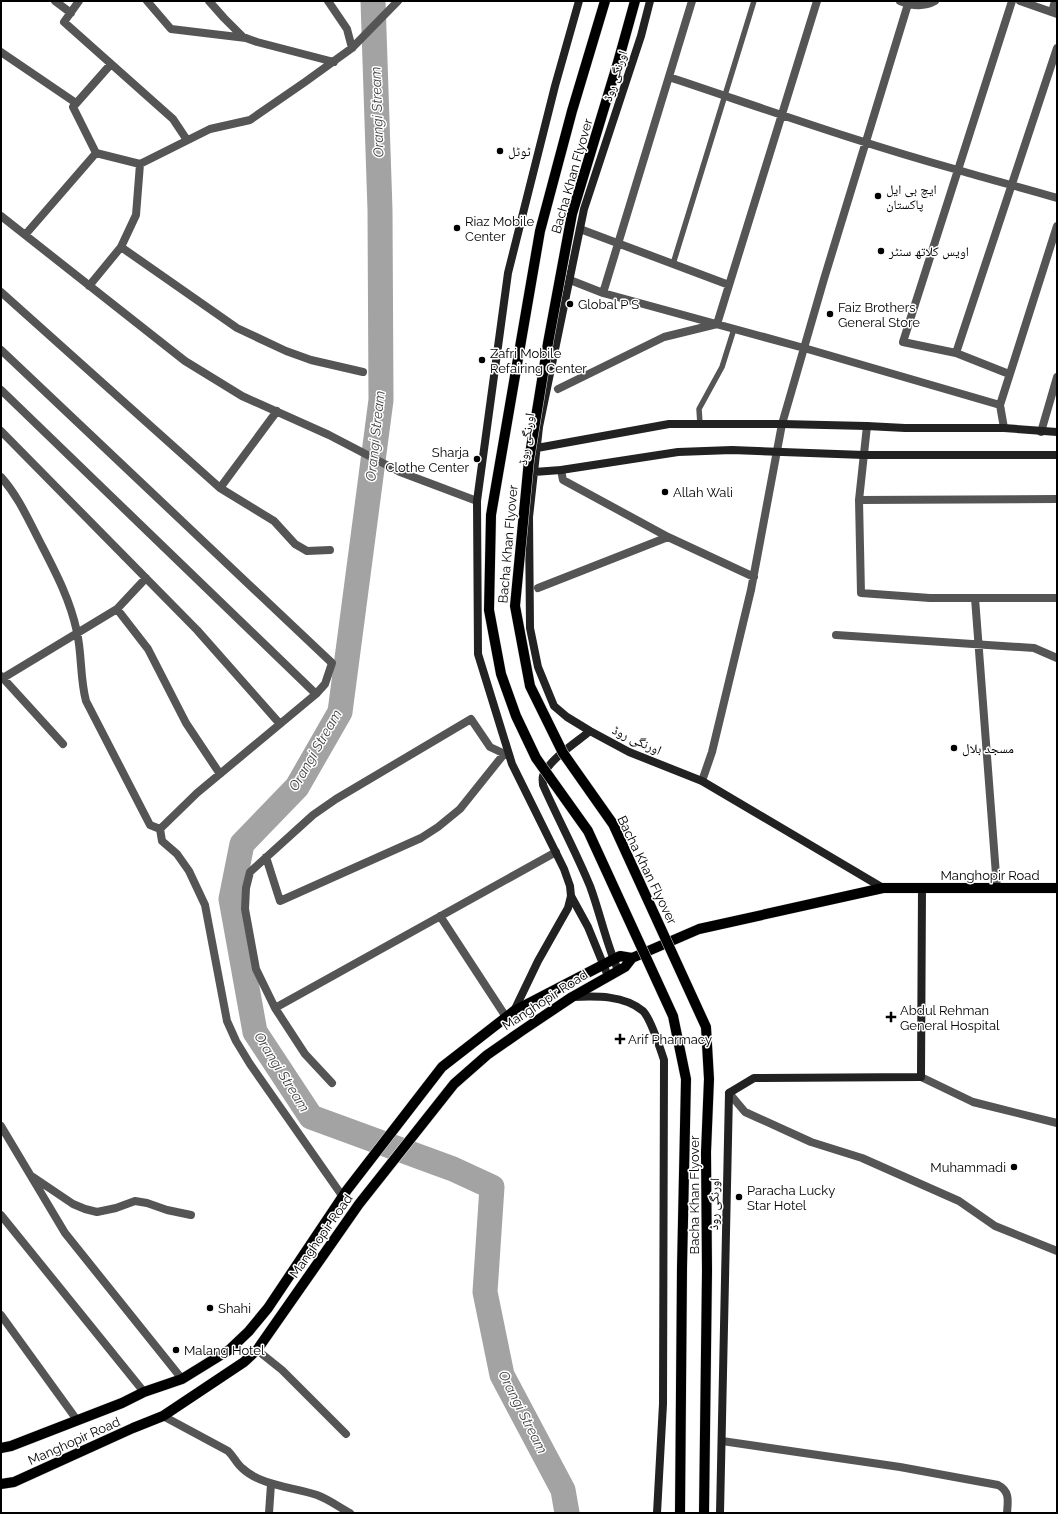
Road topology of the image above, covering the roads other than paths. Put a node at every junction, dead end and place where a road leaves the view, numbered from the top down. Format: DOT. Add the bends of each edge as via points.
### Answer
graph roads {
  1 [pos="55,1"];
  2 [pos="79,1"];
  3 [pos="147,1"];
  4 [pos="209,1"];
  5 [pos="328,1"];
  6 [pos="398,1"];
  7 [pos="579,1"];
  8 [pos="606,1"];
  9 [pos="635,1"];
  10 [pos="650,1"];
  11 [pos="692,1"];
  12 [pos="754,1"];
  13 [pos="817,1"];
  14 [pos="900,1"];
  15 [pos="935,1"];
  16 [pos="1012,1"];
  17 [pos="1020,1"];
  18 [pos="1055,1"];
  19 [pos="908,4"];
  20 [pos="71,13"];
  21 [pos="1054,13"];
  22 [pos="247,38"];
  23 [pos="352,48"];
  24 [pos="1057,48"];
  25 [pos="1,52"];
  26 [pos="334,62"];
  27 [pos="111,64"];
  28 [pos="669,77"];
  29 [pos="725,96"];
  30 [pos="76,104"];
  31 [pos="782,115"];
  32 [pos="187,140"];
  33 [pos="867,142"];
  34 [pos="96,153"];
  35 [pos="140,164"];
  36 [pos="958,170"];
  37 [pos="1012,184"];
  38 [pos="1057,198"];
  39 [pos="1,216"];
  40 [pos="1057,226"];
  41 [pos="580,230"];
  42 [pos="25,235"];
  43 [pos="618,244"];
  44 [pos="121,247"];
  45 [pos="672,264"];
  46 [pos="570,280"];
  47 [pos="729,285"];
  48 [pos="90,286"];
  49 [pos="1,292"];
  50 [pos="604,293"];
  51 [pos="717,324"];
  52 [pos="734,329"];
  53 [pos="804,348"];
  54 [pos="1,350"];
  55 [pos="956,353"];
  56 [pos="363,372"];
  57 [pos="1009,374"];
  58 [pos="1057,378"];
  59 [pos="558,389"];
  60 [pos="1,390"];
  61 [pos="1000,405"];
  62 [pos="277,412"];
  63 [pos="700,424"];
  64 [pos="782,424"];
  65 [pos="867,426"];
  66 [pos="1004,428"];
  67 [pos="1,431"];
  68 [pos="1041,432"];
  69 [pos="1057,432"];
  70 [pos="537,448"];
  71 [pos="778,452"];
  72 [pos="864,455"];
  73 [pos="1057,455"];
  74 [pos="561,470"];
  75 [pos="534,472"];
  76 [pos="1,476"];
  77 [pos="220,488"];
  78 [pos="1057,499"];
  79 [pos="860,500"];
  80 [pos="477,501"];
  81 [pos="668,537"];
  82 [pos="330,550"];
  83 [pos="754,577"];
  84 [pos="146,578"];
  85 [pos="538,588"];
  86 [pos="975,598"];
  87 [pos="1055,599"];
  88 [pos="117,609"];
  89 [pos="78,632"];
  90 [pos="836,635"];
  91 [pos="978,644"];
  92 [pos="1057,658"];
  93 [pos="2,677"];
  94 [pos="316,694"];
  95 [pos="280,724"];
  96 [pos="590,731"];
  97 [pos="63,744"];
  98 [pos="507,755"];
  99 [pos="220,774"];
  100 [pos="702,781"];
  101 [pos="160,829"];
  102 [pos="556,852"];
  103 [pos="266,857"];
  104 [pos="883,888"];
  105 [pos="922,888"];
  106 [pos="997,888"];
  107 [pos="1057,888"];
  108 [pos="571,896"];
  109 [pos="440,916"];
  110 [pos="632,958"];
  111 [pos="614,959"];
  112 [pos="603,965"];
  113 [pos="618,970"];
  114 [pos="608,976"];
  115 [pos="572,997"];
  116 [pos="275,1008"];
  117 [pos="510,1014"];
  118 [pos="921,1077"];
  119 [pos="332,1083"];
  120 [pos="728,1093"];
  121 [pos="1057,1123"];
  122 [pos="1,1126"];
  123 [pos="31,1176"];
  124 [pos="345,1193"];
  125 [pos="1,1215"];
  126 [pos="191,1215"];
  127 [pos="1057,1251"];
  128 [pos="1,1315"];
  129 [pos="257,1350"];
  130 [pos="182,1379"];
  131 [pos="144,1392"];
  132 [pos="163,1416"];
  133 [pos="77,1420"];
  134 [pos="346,1434"];
  135 [pos="722,1441"];
  136 [pos="1,1448"];
  137 [pos="1,1484"];
  138 [pos="271,1484"];
  139 [pos="269,1513"];
  140 [pos="350,1513"];
  141 [pos="657,1513"];
  142 [pos="680,1513"];
  143 [pos="704,1513"];
  144 [pos="720,1513"];
  145 [pos="1007,1513"];
  1 -- 20 [label="street"];
  2 -- 20 [label="street"];
  3 -- 22 [label="street" via="171,29"];
  4 -- 22 [label="street" via="243,37"];
  5 -- 23 [label="street" via="347,29"];
  6 -- 23 [label="street"];
  7 -- 80 [label="street" via="508,272"];
  8 -- 142 [label="main road, Bacha Khan Flyover, bridge" via="572,111 540,231 490,515 489,610 502,674 516,716 536,758 588,831 673,1016 686,1079"];
  9 -- 143 [label="main road, Bacha Khan Flyover, bridge" via="572,214 529,460 515,606 530,686 563,753 613,824 706,1027 709,1079 706,1152"];
  10 -- 41 [label="street, اورنگی روڈ" via="641,36 584,209"];
  11 -- 28 [label="street"];
  12 -- 29 [label="lane"];
  13 -- 31 [label="street"];
  14 -- 19 [label="street"];
  15 -- 19 [label="street" via="920,6"];
  16 -- 36 [label="street"];
  17 -- 21 [label="street"];
  18 -- 21 [label="street"];
  19 -- 33 [label="street"];
  20 -- 27 [label="street" via="64,22"];
  22 -- 26 [label="street"];
  23 -- 26 [label="street"];
  24 -- 37 [label="street"];
  25 -- 30 [label="street"];
  26 -- 32 [label="street" via="250,120 210,129"];
  27 -- 30 [label="street"];
  27 -- 32 [label="street" via="173,119"];
  28 -- 29 [label="street"];
  28 -- 43 [label="street"];
  29 -- 31 [label="street"];
  29 -- 45 [label="lane"];
  30 -- 34 [label="street" via="73,107"];
  31 -- 33 [label="street"];
  31 -- 47 [label="street"];
  32 -- 35 [label="street"];
  33 -- 36 [label="street"];
  33 -- 53 [label="street"];
  34 -- 35 [label="street"];
  34 -- 42 [label="street"];
  35 -- 44 [label="street" via="136,215"];
  36 -- 37 [label="street"];
  36 -- 55 [label="street" via="903,342"];
  37 -- 38 [label="street"];
  37 -- 55 [label="street"];
  39 -- 42 [label="street"];
  40 -- 57 [label="street"];
  41 -- 43 [label="street"];
  41 -- 46 [label="street, اورنگی روڈ"];
  42 -- 48 [label="street"];
  43 -- 45 [label="street"];
  43 -- 50 [label="street"];
  44 -- 48 [label="street"];
  44 -- 56 [label="street" via="237,328 311,360"];
  45 -- 47 [label="street"];
  46 -- 50 [label="street"];
  46 -- 70 [label="street, اورنگی روڈ" via="539,427"];
  47 -- 51 [label="street"];
  48 -- 62 [label="street" via="185,361 242,396"];
  49 -- 77 [label="street"];
  50 -- 51 [label="street"];
  51 -- 52 [label="street"];
  51 -- 59 [label="street" via="664,337"];
  52 -- 53 [label="street"];
  52 -- 63 [label="lane" via="722,367 699,409"];
  53 -- 61 [label="street"];
  53 -- 64 [label="street"];
  54 -- 94 [label="street" via="332,663 325,684"];
  55 -- 57 [label="street"];
  57 -- 61 [label="street"];
  58 -- 68 [label="street"];
  60 -- 94 [label="street"];
  61 -- 66 [label="street"];
  62 -- 77 [label="street"];
  62 -- 80 [label="street" via="329,435 400,472"];
  63 -- 64 [label="street"];
  63 -- 70 [label="street" via="669,424"];
  64 -- 65 [label="street"];
  64 -- 71 [label="street"];
  65 -- 66 [label="street"];
  65 -- 72 [label="street"];
  66 -- 68 [label="street"];
  67 -- 84 [label="street"];
  68 -- 69 [label="street"];
  70 -- 75 [label="street, اورنگی روڈ"];
  71 -- 72 [label="street"];
  71 -- 74 [label="street" via="678,452"];
  71 -- 83 [label="street"];
  72 -- 73 [label="street"];
  72 -- 79 [label="street"];
  74 -- 75 [label="street"];
  74 -- 81 [label="street" via="563,480"];
  75 -- 96 [label="street, اورنگی روڈ" via="529,517 530,628 538,667 554,706"];
  76 -- 89 [label="street" via="20,504 68,597"];
  77 -- 82 [label="street" via="274,521 295,544 308,551"];
  78 -- 79 [label="street"];
  79 -- 86 [label="street" via="861,593"];
  80 -- 98 [label="street" via="478,654"];
  81 -- 83 [label="street"];
  81 -- 85 [label="street"];
  83 -- 100 [label="street" via="712,752"];
  84 -- 88 [label="street"];
  84 -- 95 [label="street" via="197,630"];
  86 -- 87 [label="street"];
  86 -- 91 [label="street"];
  88 -- 89 [label="street"];
  88 -- 99 [label="street" via="148,649 186,723"];
  89 -- 93 [label="street"];
  89 -- 101 [label="street" via="86,701 150,825"];
  90 -- 91 [label="street"];
  91 -- 92 [label="street" via="1034,648"];
  91 -- 106 [label="street"];
  93 -- 97 [label="street"];
  94 -- 95 [label="street"];
  95 -- 99 [label="street"];
  96 -- 100 [label="street, اورنگی روڈ" via="629,752"];
  96 -- 111 [label="street" via="547,768 543,786 589,884"];
  98 -- 102 [label="street"];
  98 -- 103 [label="street" via="490,747 471,719 336,799 313,815"];
  98 -- 103 [label="street" via="460,809 421,838 280,901"];
  99 -- 101 [label="street"];
  100 -- 104 [label="street, اورنگی روڈ"];
  101 -- 124 [label="street" via="162,841 177,854 189,871 205,905 227,1021 236,1041 250,1064"];
  102 -- 108 [label="street" via="564,868"];
  102 -- 109 [label="street"];
  103 -- 116 [label="street" via="250,872 245,908 256,969"];
  104 -- 105 [label="main road, Manghopir Road"];
  104 -- 110 [label="main road, Manghopir Road" via="699,929"];
  105 -- 106 [label="main road, Manghopir Road"];
  105 -- 118 [label="street, Manghopir Road"];
  106 -- 107 [label="main road, Manghopir Road"];
  108 -- 112 [label="street"];
  108 -- 117 [label="street" via="568,908"];
  109 -- 116 [label="street"];
  109 -- 117 [label="street"];
  110 -- 111 [label="main road, Manghopir Road" via="620,956"];
  110 -- 113 [label="main road, Manghopir Road" via="625,967"];
  111 -- 112 [label="main road, Manghopir Road"];
  111 -- 113 [label="street"];
  112 -- 114 [label="street"];
  112 -- 117 [label="main road, Manghopir Road"];
  113 -- 114 [label="main road, Manghopir Road"];
  114 -- 115 [label="main road, Manghopir Road"];
  115 -- 129 [label="main road, Manghopir Road" via="487,1055 454,1084 359,1204"];
  115 -- 141 [label="street" via="601,996 626,1002 643,1012 656,1036 664,1060 663,1404"];
  116 -- 119 [label="street" via="305,1054"];
  117 -- 124 [label="main road, Manghopir Road" via="442,1067"];
  118 -- 120 [label="street" via="754,1078"];
  118 -- 121 [label="street" via="973,1102"];
  120 -- 127 [label="street" via="745,1112 811,1142 862,1158 959,1201 995,1226"];
  120 -- 135 [label="street, اورنگی روڈ"];
  122 -- 123 [label="street"];
  123 -- 126 [label="street" via="73,1204 97,1212 135,1201"];
  123 -- 130 [label="street" via="65,1233"];
  124 -- 130 [label="main road, Manghopir Road" via="268,1308 249,1331 229,1350"];
  125 -- 131 [label="street"];
  128 -- 133 [label="street"];
  129 -- 132 [label="main road, Manghopir Road" via="244,1362"];
  129 -- 134 [label="street" via="282,1370"];
  130 -- 131 [label="main road, Manghopir Road"];
  131 -- 133 [label="main road, Manghopir Road"];
  132 -- 137 [label="main road, Manghopir Road" via="14,1482"];
  132 -- 138 [label="street" via="228,1451 242,1468"];
  133 -- 136 [label="main road, Manghopir Road"];
  135 -- 144 [label="street, اورنگی روڈ"];
  135 -- 145 [label="street" via="900,1467 998,1485 1004,1487 1007,1492"];
  138 -- 139 [label="street"];
  138 -- 140 [label="street" via="318,1496"];
}
